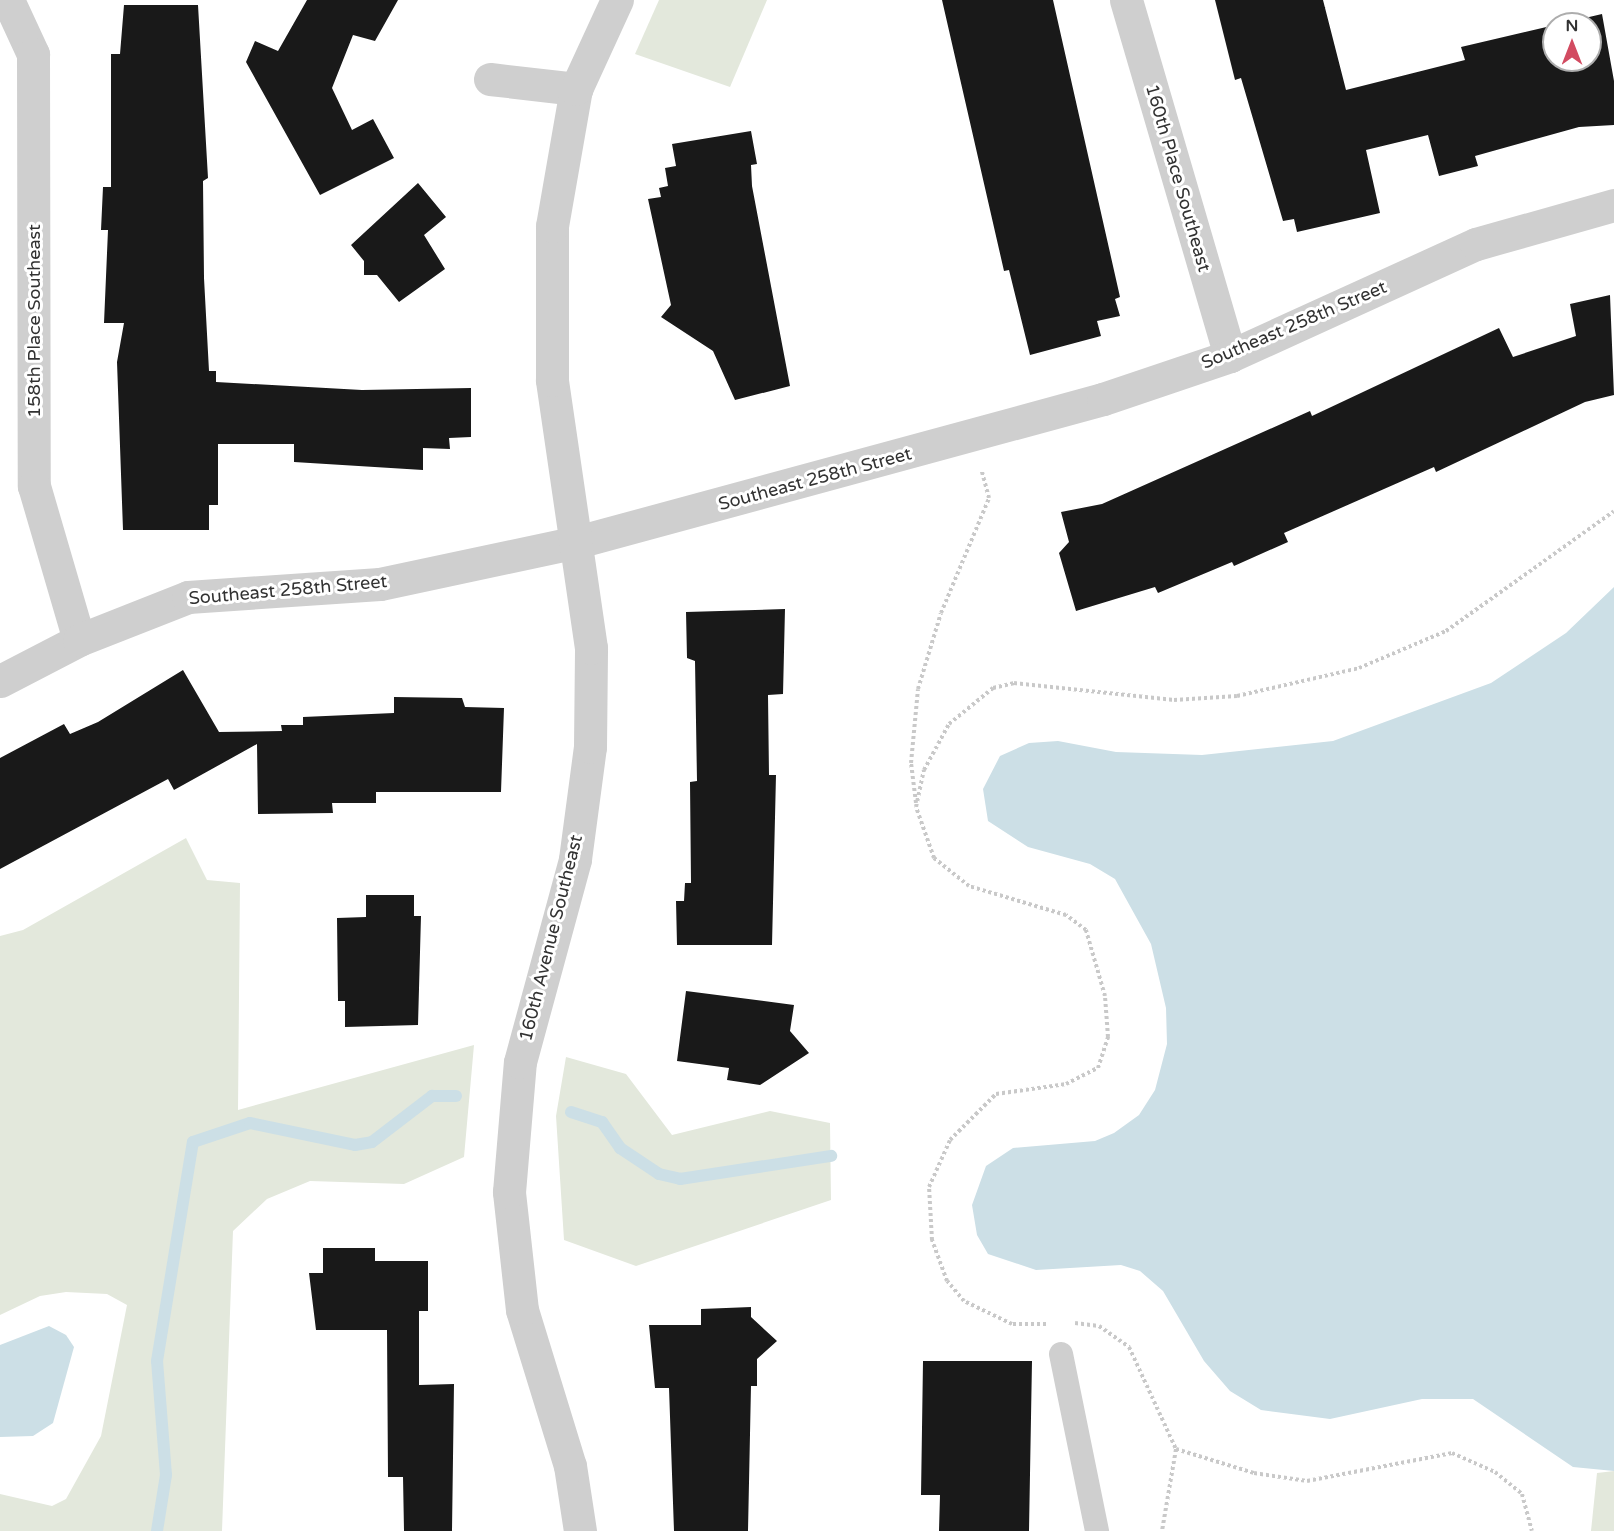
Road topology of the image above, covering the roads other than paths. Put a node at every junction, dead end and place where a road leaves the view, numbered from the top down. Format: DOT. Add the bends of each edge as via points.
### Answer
graph roads {
  1 [pos="8,0"];
  2 [pos="617,0"];
  3 [pos="1126,0"];
  4 [pos="490,79"];
  5 [pos="576,89"];
  6 [pos="1614,205"];
  7 [pos="1230,356"];
  8 [pos="577,542"];
  9 [pos="79,640"];
  10 [pos="0,681"];
  11 [pos="1061,1354"];
  12 [pos="580,1531"];
  13 [pos="1098,1531"];
  1 -- 9 [label="street, 158th Place Southeast" via="33,54 34,486"];
  2 -- 5 [label="street, 160th Avenue Southeast"];
  3 -- 7 [label="street, 160th Place Southeast"];
  4 -- 5 [label="street"];
  5 -- 8 [label="street, 160th Avenue Southeast" via="552,225 551,333 552,380"];
  6 -- 7 [label="street, Southeast 258th Street" via="1476,244"];
  7 -- 8 [label="street, Southeast 258th Street" via="973,437"];
  8 -- 9 [label="street, Southeast 258th Street" via="380,584 188,597"];
  8 -- 12 [label="street, 160th Avenue Southeast" via="591,648 590,747 575,859 520,1062 509,1192 522,1310 570,1466"];
  9 -- 10 [label="street, Southeast 258th Street"];
  11 -- 13 [label="lane"];
}
